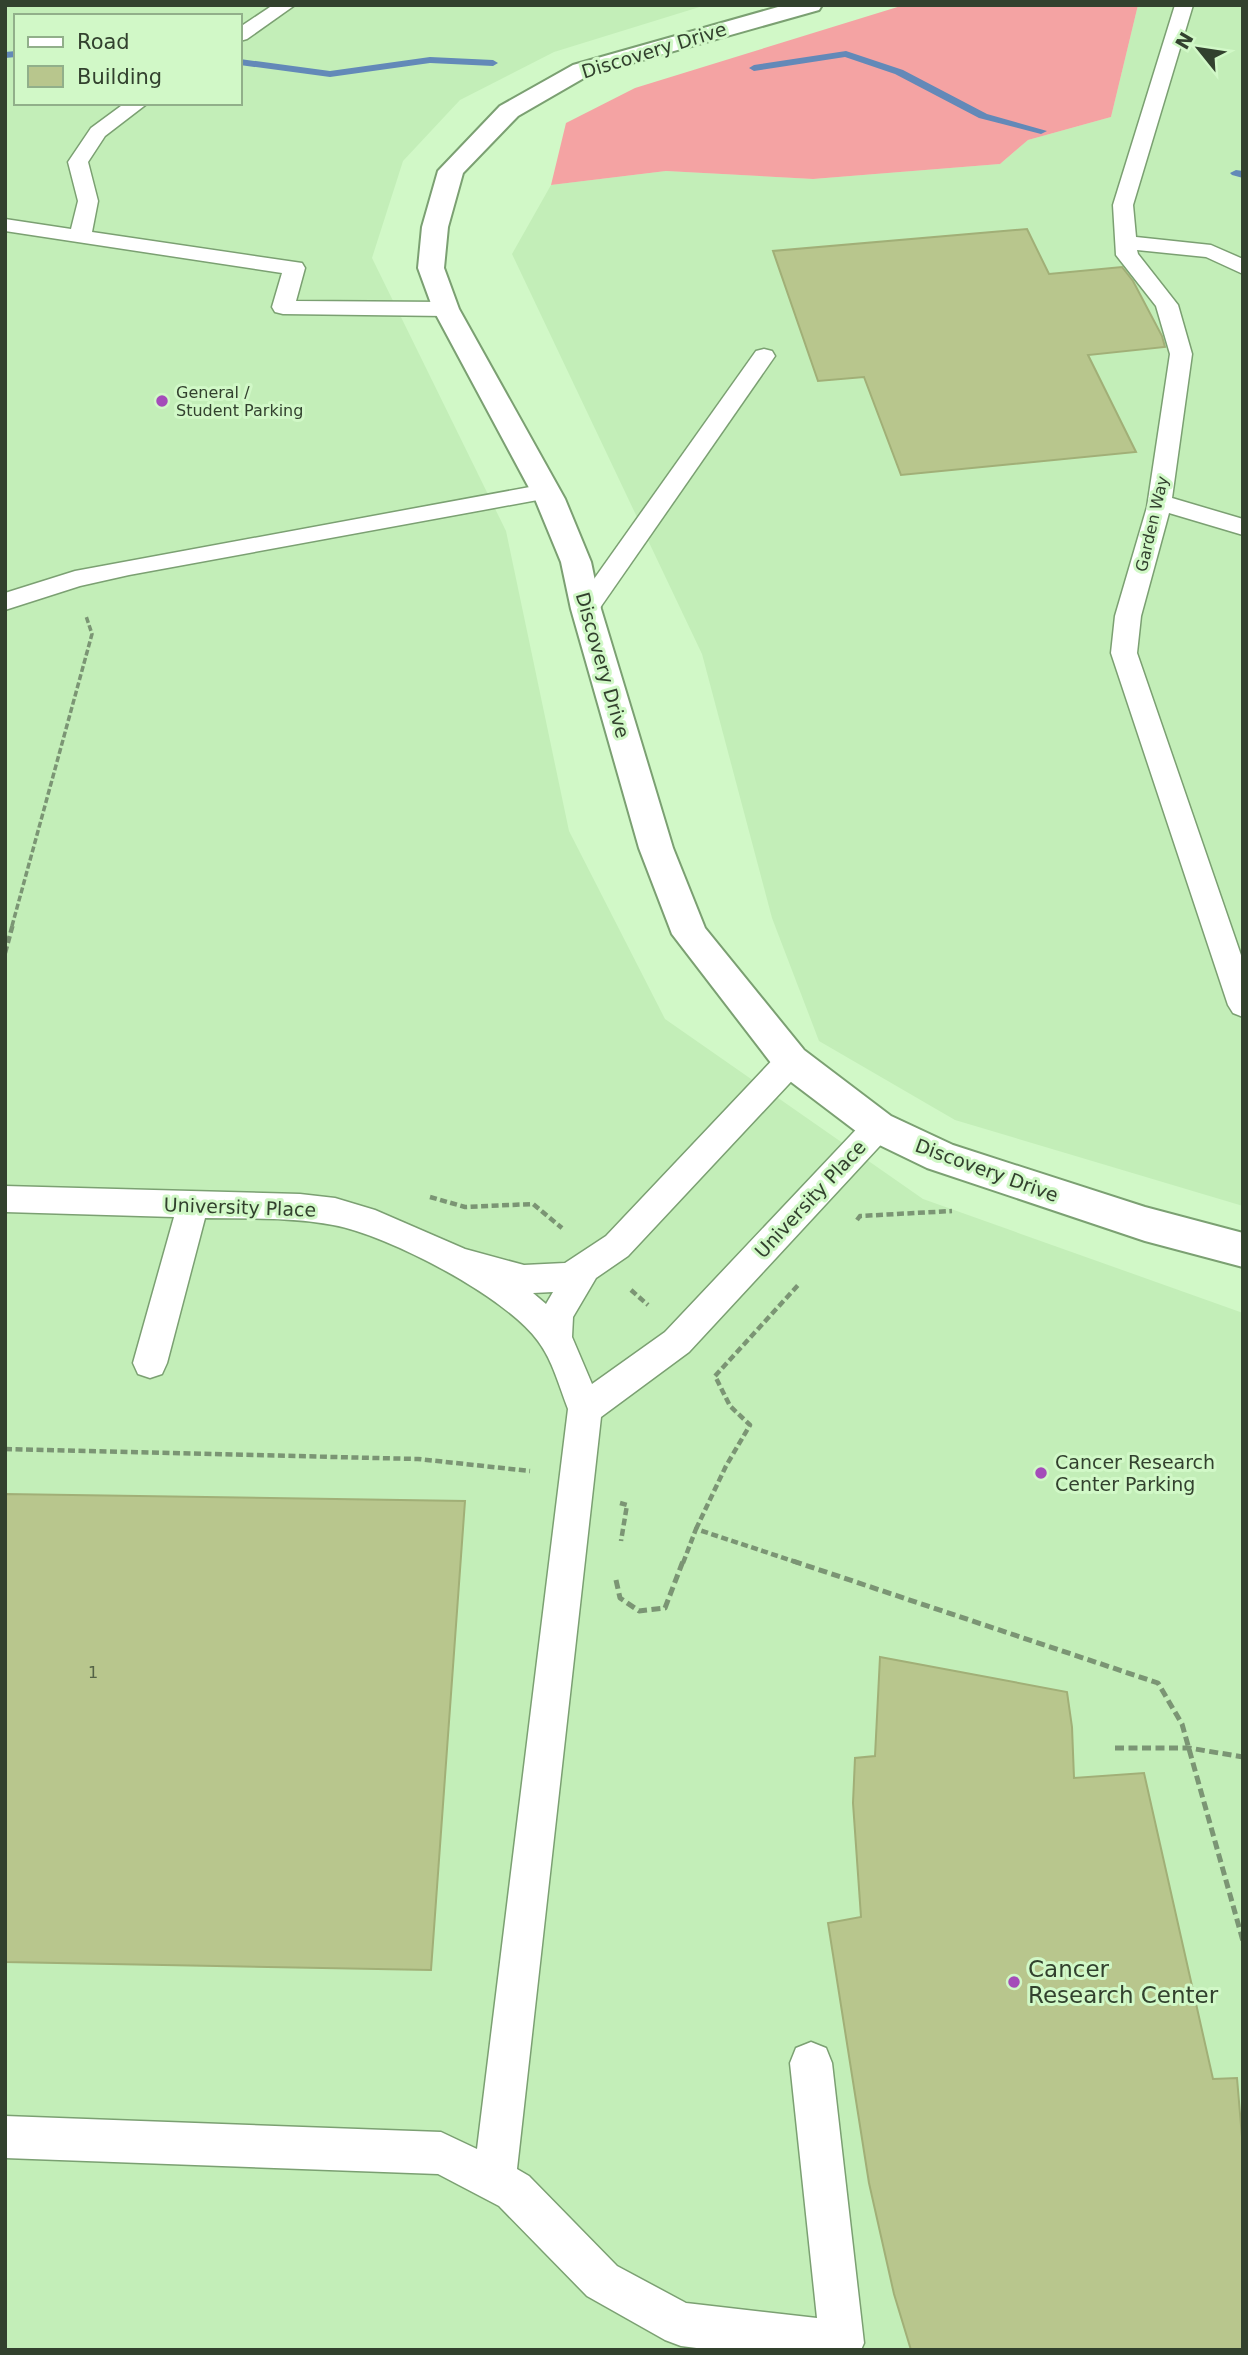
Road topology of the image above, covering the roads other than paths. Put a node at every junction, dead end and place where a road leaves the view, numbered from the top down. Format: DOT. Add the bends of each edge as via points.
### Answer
graph roads {
  1 [pos="286,5"];
  2 [pos="811,5"];
  3 [pos="1184,5"];
  4 [pos="242,34"];
  5 [pos="135,105"];
  6 [pos="5,225"];
  7 [pos="80,237"];
  8 [pos="1126,242"];
  9 [pos="1243,268"];
  10 [pos="446,309"];
  11 [pos="764,356"];
  12 [pos="546,492"];
  13 [pos="1160,502"];
  14 [pos="1243,527"];
  15 [pos="5,602"];
  16 [pos="586,609"];
  17 [pos="1243,1005"];
  18 [pos="791,1061"];
  19 [pos="878,1127"];
  20 [pos="5,1199"];
  21 [pos="193,1205"];
  22 [pos="1243,1250"];
  23 [pos="460,1262"];
  24 [pos="585,1267"];
  25 [pos="556,1337"];
  26 [pos="150,1363"];
  27 [pos="585,1409"];
  28 [pos="811,2063"];
  29 [pos="5,2137"];
  30 [pos="494,2180"];
  1 -- 4 [label="lane"];
  2 -- 10 [label="street, Discovery Drive" via="582,70 509,111 451,171 435,227 431,268"];
  3 -- 8 [label="lane, Garden Way" via="1123,205"];
  5 -- 7 [label="lane" via="98,132 78,162 88,201"];
  6 -- 7 [label="lane"];
  7 -- 10 [label="lane" via="295,268 283,307"];
  8 -- 9 [label="lane" via="1211,251"];
  8 -- 13 [label="lane, Garden Way" via="1127,255 1167,305 1181,354"];
  10 -- 12 [label="street, Discovery Drive"];
  11 -- 16 [label="lane"];
  12 -- 15 [label="lane" via="75,579"];
  12 -- 16 [label="street, Discovery Drive" via="576,562"];
  13 -- 14 [label="lane"];
  13 -- 17 [label="lane, Garden Way" via="1128,616 1124,653"];
  16 -- 18 [label="street, Discovery Drive" via="656,848 690,934"];
  18 -- 19 [label="street, Discovery Drive"];
  18 -- 24 [label="lane, University Place" via="617,1246"];
  19 -- 22 [label="street, Discovery Drive" via="941,1157 1144,1224"];
  19 -- 27 [label="lane, University Place" via="677,1342"];
  20 -- 21 [label="lane, University Place"];
  21 -- 23 [label="lane, University Place" via="335,1212 375,1224"];
  21 -- 26 [label="lane"];
  23 -- 24 [label="lane, University Place" via="524,1279 572,1277"];
  23 -- 25 [label="lane" via="506,1291"];
  24 -- 25 [label="lane, University Place" via="557,1315"];
  25 -- 27 [label="lane"];
  27 -- 30 [label="lane"];
  28 -- 30 [label="lane" via="842,2343 681,2324 601,2281 514,2191"];
  29 -- 30 [label="lane" via="441,2153"];
}
